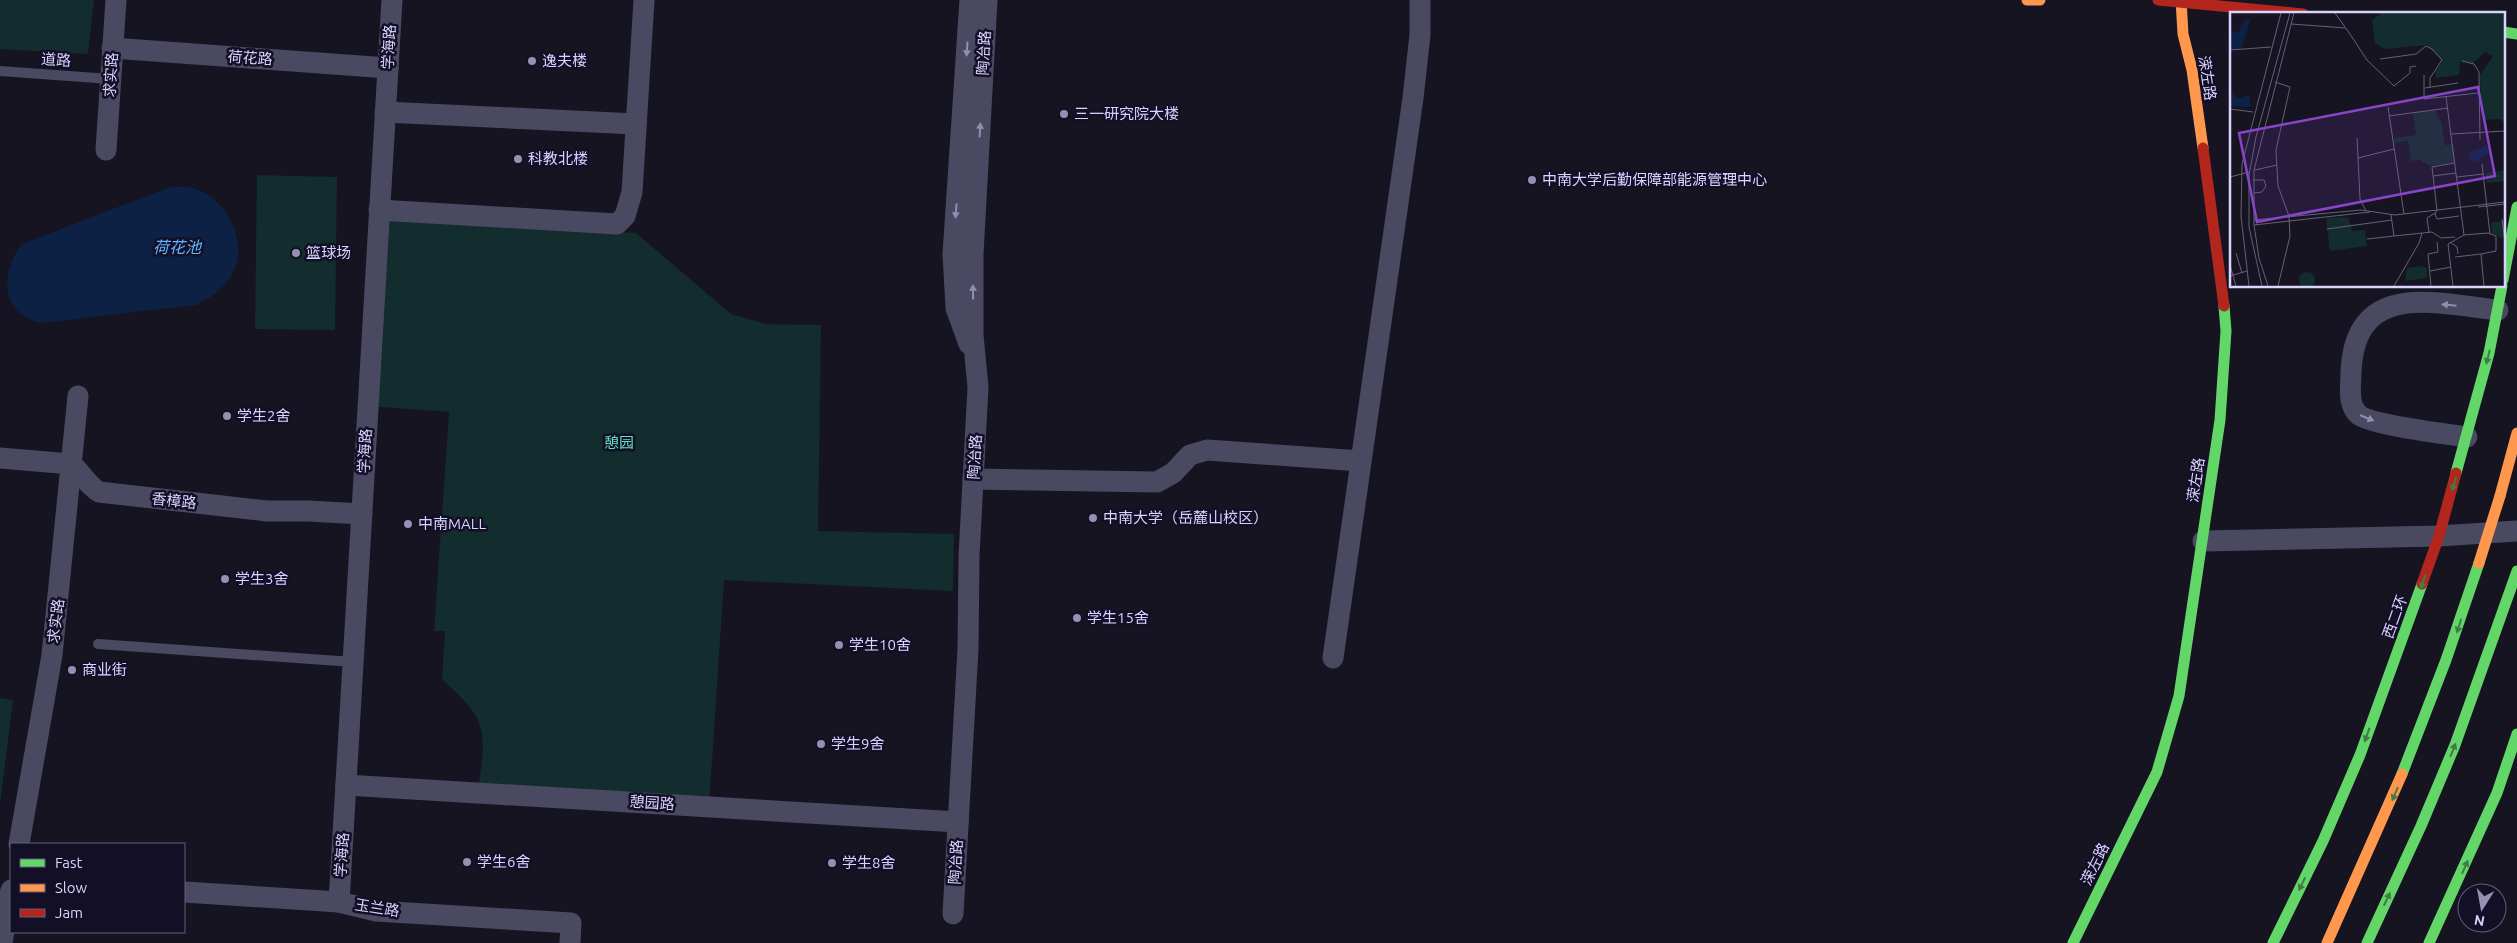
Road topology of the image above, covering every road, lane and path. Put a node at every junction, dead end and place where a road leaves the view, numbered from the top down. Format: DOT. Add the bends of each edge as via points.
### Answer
graph roads {
  1 [pos="116,0"];
  2 [pos="392,0"];
  3 [pos="644,0"];
  4 [pos="970,0"];
  5 [pos="987,0"];
  6 [pos="1420,0"];
  7 [pos="2027,0"];
  8 [pos="2040,0"];
  9 [pos="2158,0"];
  10 [pos="2181,1"];
  11 [pos="2284,12"];
  12 [pos="2504,32"];
  13 [pos="2517,34"];
  14 [pos="112,48"];
  15 [pos="388,68"];
  16 [pos="0,71"];
  17 [pos="110,79"];
  18 [pos="385,112"];
  19 [pos="636,124"];
  20 [pos="106,150"];
  21 [pos="2517,207"];
  22 [pos="380,210"];
  23 [pos="2504,275"];
  24 [pos="2502,288"];
  25 [pos="2498,310"];
  26 [pos="974,358"];
  27 [pos="78,396"];
  28 [pos="2517,433"];
  29 [pos="2467,437"];
  30 [pos="0,458"];
  31 [pos="1361,461"];
  32 [pos="71,464"];
  33 [pos="973,479"];
  34 [pos="362,514"];
  35 [pos="2517,530"];
  36 [pos="2439,536"];
  37 [pos="2203,541"];
  38 [pos="2517,571"];
  39 [pos="98,644"];
  40 [pos="1333,658"];
  41 [pos="353,662"];
  42 [pos="2517,734"];
  43 [pos="346,785"];
  44 [pos="958,822"];
  45 [pos="19,843"];
  46 [pos="185,892"];
  47 [pos="10,896"];
  48 [pos="339,902"];
  49 [pos="953,914"];
  50 [pos="570,933"];
  51 [pos="2,943"];
  52 [pos="2072,943"];
  53 [pos="2273,943"];
  54 [pos="2327,943"];
  55 [pos="2367,943"];
  56 [pos="2429,943"];
  1 -- 14 [label="street, 求实路"];
  2 -- 15 [label="street, 学海路"];
  3 -- 19 [label="street"];
  4 -- 26 [label="street, one-way" via="953,254 956,308"];
  26 -- 5 [label="street, 陶冶路, one-way" via="973,254"];
  6 -- 31 [label="street" via="1413,98"];
  7 -- 8 [label="main road"];
  9 -- 10 [label="main road"];
  10 -- 11 [label="main road"];
  10 -- 37 [label="main road, 溁左路" via="2183,34 2192,70 2219,260 2226,331 2220,420"];
  12 -- 13 [label="main road"];
  14 -- 15 [label="street, 荷花路"];
  14 -- 17 [label="street, 求实路"];
  15 -- 18 [label="street, 学海路"];
  16 -- 17 [label="lane, 道路"];
  17 -- 20 [label="street, 求实路"];
  18 -- 19 [label="street"];
  18 -- 22 [label="street, 学海路"];
  19 -- 22 [label="street" via="629,206 625,216 616,224"];
  21 -- 23 [label="main road"];
  22 -- 34 [label="street, 学海路"];
  24 -- 25 [label="main road, 西二环"];
  25 -- 29 [label="main road, 西二环, one-way"];
  25 -- 29 [label="street, one-way" via="2417,301 2401,303 2367,320 2352,353 2351,402 2359,415 2374,421"];
  26 -- 33 [label="street, 陶冶路" via="978,387"];
  27 -- 32 [label="street, 求实路"];
  28 -- 54 [label="main road, one-way, bridge" via="2479,563 2406,769"];
  29 -- 36 [label="main road, 西二环, one-way"];
  30 -- 32 [label="street"];
  31 -- 33 [label="street" via="1207,450 1190,455 1173,473 1157,482"];
  31 -- 40 [label="street"];
  32 -- 34 [label="street, 香樟路" via="90,487 99,492 267,511"];
  32 -- 45 [label="street, 求实路" via="52,655"];
  33 -- 44 [label="street, 陶冶路"];
  34 -- 41 [label="street, 学海路"];
  35 -- 36 [label="street"];
  36 -- 37 [label="street"];
  36 -- 53 [label="main road, 西二环, one-way" via="2360,755 2323,841"];
  37 -- 52 [label="main road, 溁左路" via="2179,696 2157,772"];
  55 -- 38 [label="main road, one-way" via="2455,746"];
  39 -- 41 [label="lane"];
  41 -- 43 [label="street, 学海路"];
  56 -- 42 [label="main road, one-way" via="2497,793"];
  43 -- 44 [label="street, 憩园路"];
  43 -- 48 [label="street, 学海路"];
  44 -- 49 [label="street, 陶冶路"];
  46 -- 48 [label="street, 玉兰路"];
  47 -- 51 [label="street"];
  48 -- 50 [label="street, 玉兰路" via="376,911"];
}
